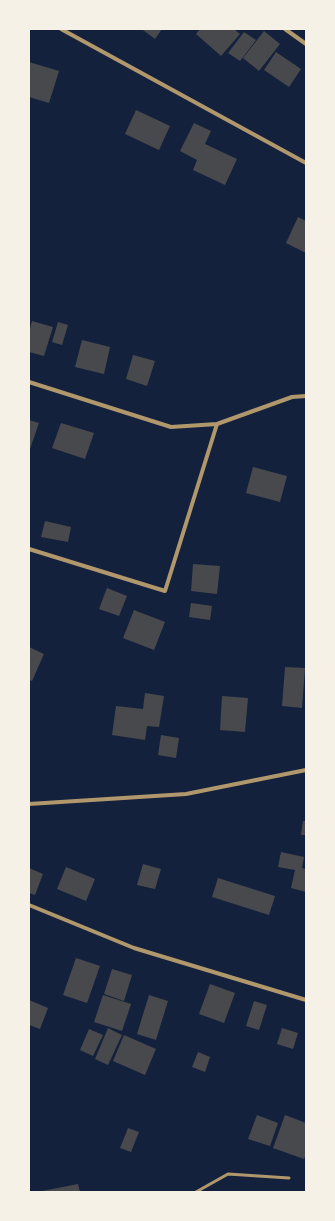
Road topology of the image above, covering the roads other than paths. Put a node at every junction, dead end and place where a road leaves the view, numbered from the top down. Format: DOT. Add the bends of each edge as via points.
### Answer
graph roads {
  1 [pos="61,29"];
  2 [pos="285,29"];
  3 [pos="306,44"];
  4 [pos="306,163"];
  5 [pos="29,382"];
  6 [pos="306,396"];
  7 [pos="217,424"];
  8 [pos="29,549"];
  9 [pos="306,770"];
  10 [pos="29,804"];
  11 [pos="29,905"];
  12 [pos="306,1000"];
  13 [pos="289,1178"];
  14 [pos="196,1192"];
  1 -- 4 [label="street"];
  2 -- 3 [label="street"];
  5 -- 7 [label="street" via="171,427"];
  6 -- 7 [label="street" via="292,397"];
  7 -- 8 [label="street" via="165,591"];
  9 -- 10 [label="street" via="186,794"];
  11 -- 12 [label="street" via="134,948"];
  13 -- 14 [label="lane" via="228,1174"];
}
